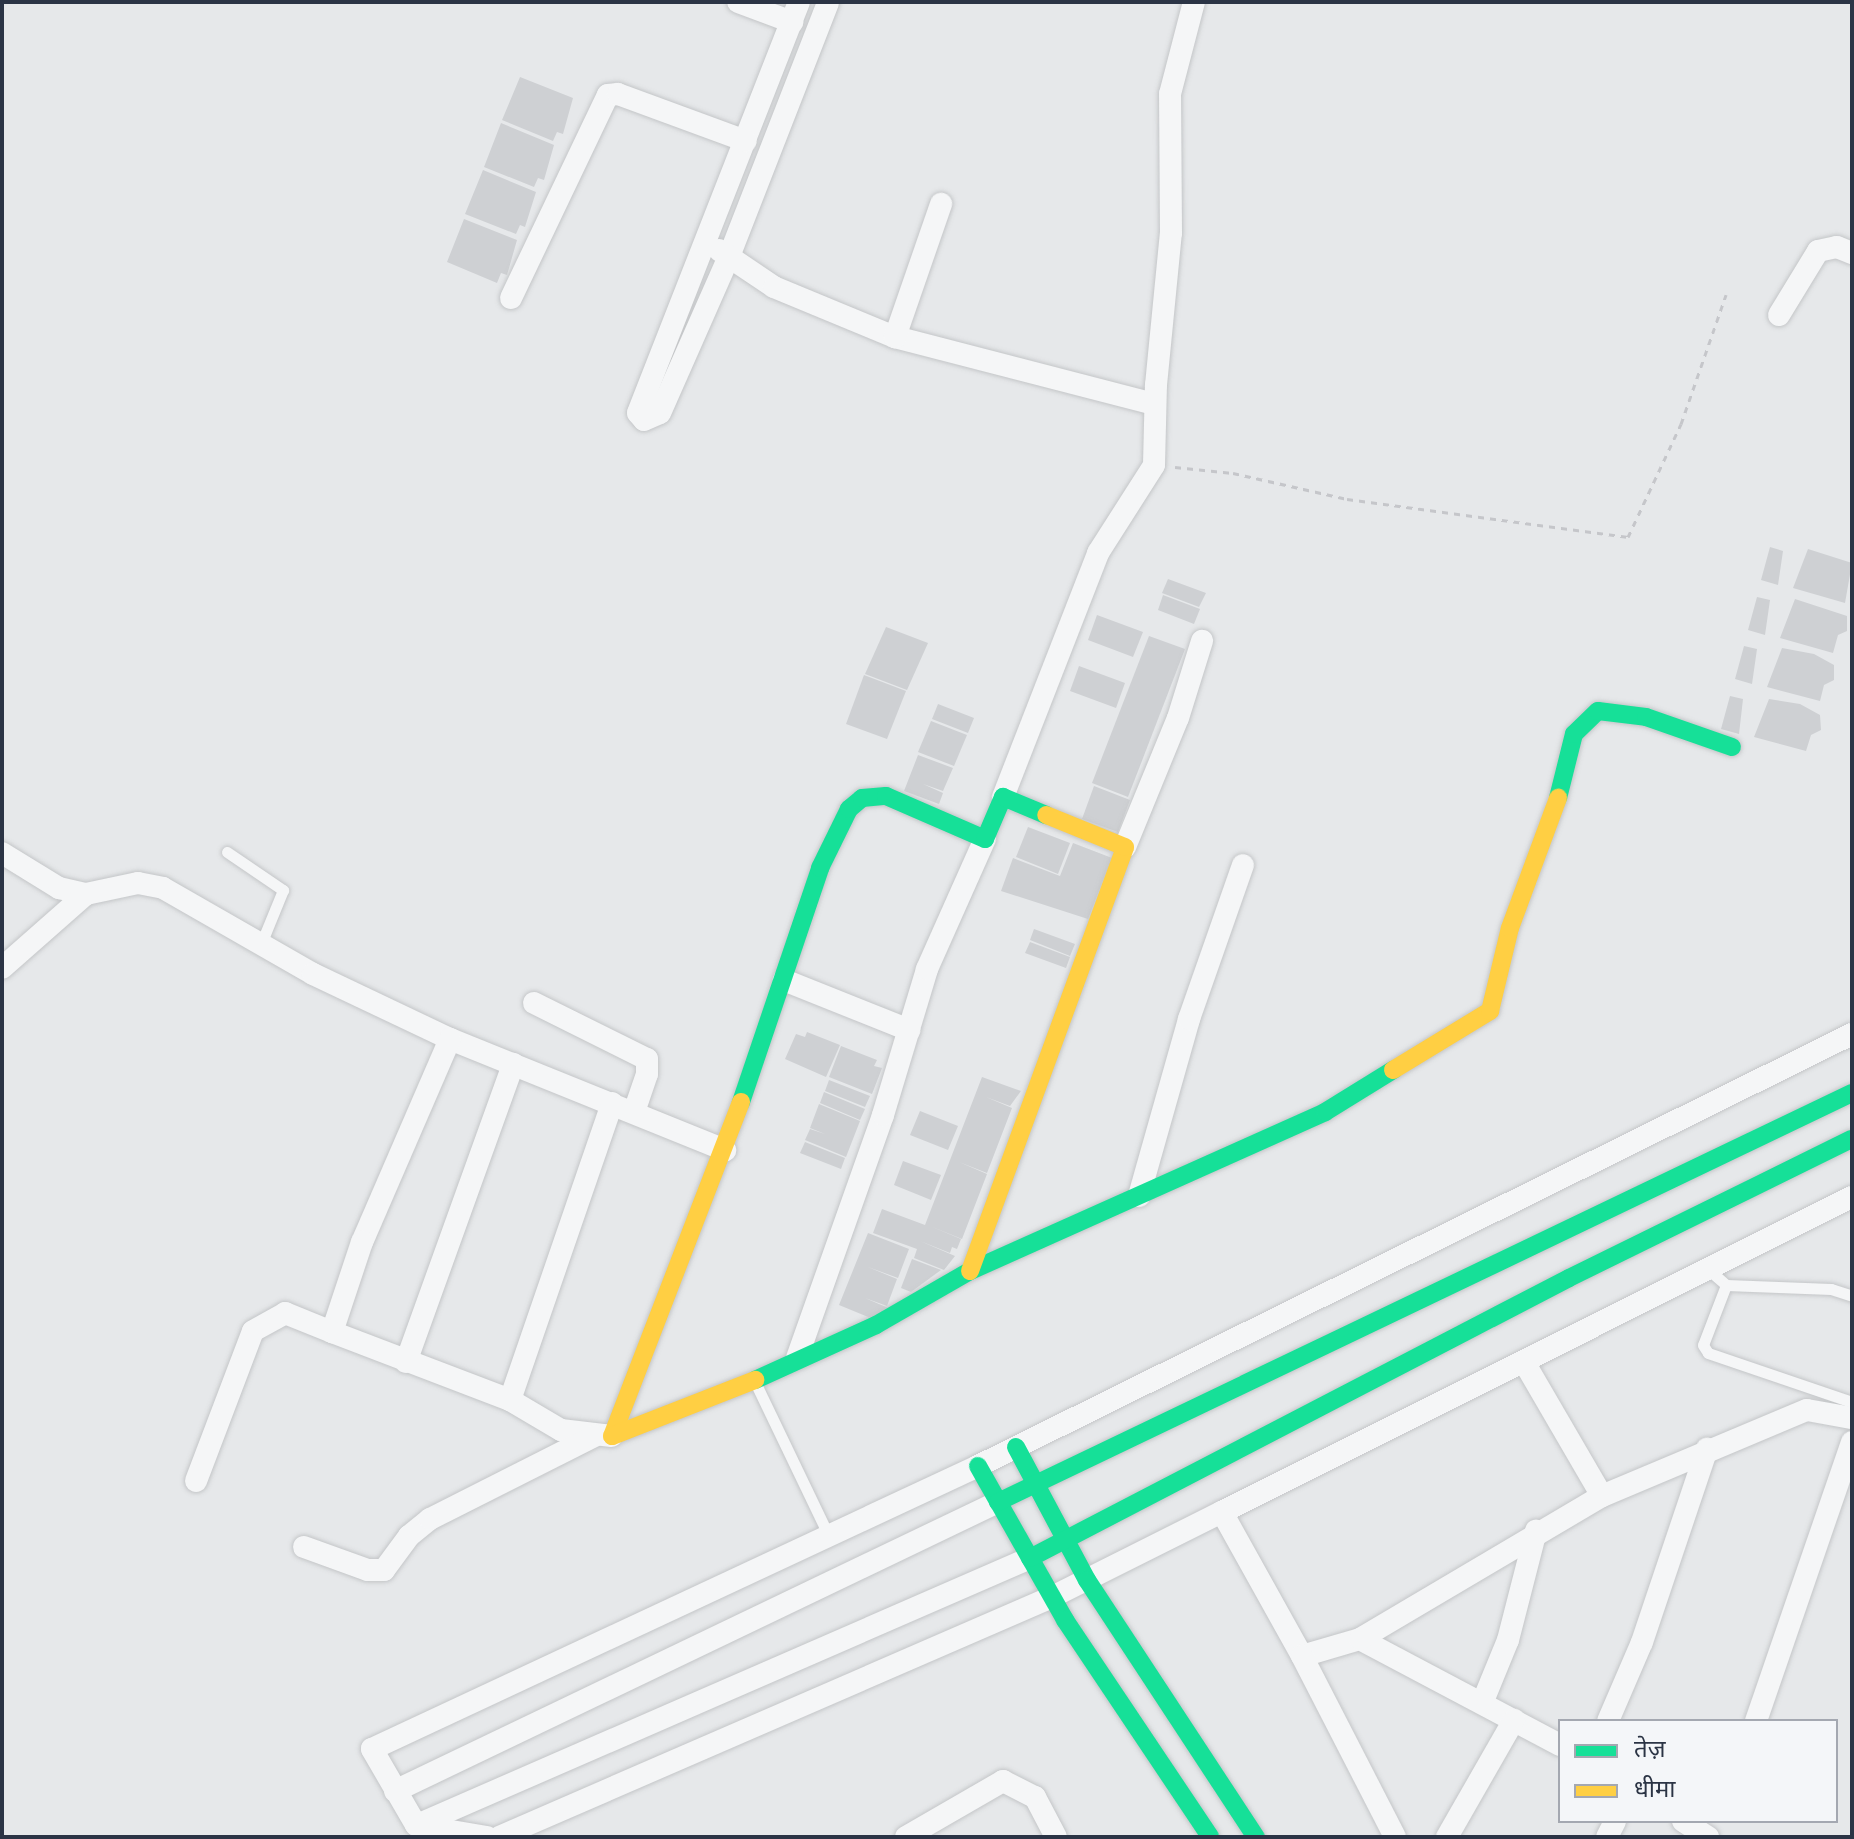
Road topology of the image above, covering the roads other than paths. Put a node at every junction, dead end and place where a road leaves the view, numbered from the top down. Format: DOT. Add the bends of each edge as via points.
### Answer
graph roads {
  1 [pos="738,2"];
  2 [pos="828,2"];
  3 [pos="1194,2"];
  4 [pos="796,12"];
  5 [pos="746,141"];
  6 [pos="941,204"];
  7 [pos="706,244"];
  8 [pos="1852,253"];
  9 [pos="730,254"];
  10 [pos="511,298"];
  11 [pos="1779,315"];
  12 [pos="895,337"];
  13 [pos="1155,404"];
  14 [pos="1202,641"];
  15 [pos="1732,747"];
  16 [pos="1003,797"];
  17 [pos="985,839"];
  18 [pos="1125,847"];
  19 [pos="227,852"];
  20 [pos="2,853"];
  21 [pos="1243,865"];
  22 [pos="86,894"];
  23 [pos="261,944"];
  24 [pos="2,968"];
  25 [pos="784,980"];
  26 [pos="534,1003"];
  27 [pos="909,1030"];
  28 [pos="1852,1034"];
  29 [pos="450,1039"];
  30 [pos="513,1064"];
  31 [pos="1852,1093"];
  32 [pos="612,1103"];
  33 [pos="634,1112"];
  34 [pos="1852,1139"];
  35 [pos="725,1150"];
  36 [pos="1139,1196"];
  37 [pos="1852,1197"];
  38 [pos="970,1271"];
  39 [pos="1718,1278"];
  40 [pos="1852,1296"];
  41 [pos="332,1332"];
  42 [pos="797,1358"];
  43 [pos="406,1362"];
  44 [pos="1524,1362"];
  45 [pos="754,1379"];
  46 [pos="510,1400"];
  47 [pos="1852,1402"];
  48 [pos="1852,1418"];
  49 [pos="603,1436"];
  50 [pos="1852,1442"];
  51 [pos="1016,1447"];
  52 [pos="1707,1449"];
  53 [pos="978,1466"];
  54 [pos="196,1481"];
  55 [pos="1036,1485"];
  56 [pos="1602,1496"];
  57 [pos="998,1502"];
  58 [pos="1222,1512"];
  59 [pos="1536,1531"];
  60 [pos="828,1534"];
  61 [pos="1065,1542"];
  62 [pos="304,1547"];
  63 [pos="1030,1558"];
  64 [pos="1087,1580"];
  65 [pos="1052,1597"];
  66 [pos="1360,1639"];
  67 [pos="1302,1656"];
  68 [pos="1483,1701"];
  69 [pos="1609,1719"];
  70 [pos="1757,1719"];
  71 [pos="1514,1720"];
  72 [pos="1558,1744"];
  73 [pos="395,1791"];
  74 [pos="1686,1823"];
  75 [pos="416,1825"];
  76 [pos="487,1837"];
  77 [pos="499,1837"];
  78 [pos="909,1837"];
  79 [pos="1056,1837"];
  80 [pos="1210,1837"];
  81 [pos="1256,1837"];
  82 [pos="1395,1837"];
  83 [pos="1447,1837"];
  84 [pos="1708,1837"];
  1 -- 4 [label="street"];
  2 -- 9 [label="street"];
  3 -- 13 [label="street" via="1170,94 1171,233"];
  4 -- 5 [label="street"];
  5 -- 7 [label="street"];
  5 -- 10 [label="street" via="618,94 608,95"];
  6 -- 12 [label="street"];
  7 -- 9 [label="street"];
  7 -- 9 [label="street" via="638,413 644,420 660,413"];
  8 -- 11 [label="street" via="1837,247 1818,251"];
  9 -- 12 [label="street" via="774,287"];
  12 -- 13 [label="street"];
  13 -- 16 [label="street" via="1154,465 1098,553"];
  14 -- 18 [label="street" via="1178,718"];
  15 -- 36 [label="street" via="1646,717 1598,711 1574,734 1555,811 1510,928 1490,1011 1325,1112"];
  16 -- 17 [label="street"];
  16 -- 18 [label="street"];
  17 -- 25 [label="street" via="886,796 862,798 849,809 820,868"];
  17 -- 27 [label="street" via="927,969"];
  18 -- 38 [label="street"];
  19 -- 23 [label="lane" via="283,890"];
  20 -- 22 [label="street" via="33,877"];
  21 -- 36 [label="street" via="1184,1033"];
  22 -- 23 [label="street" via="138,883 163,888"];
  22 -- 24 [label="street"];
  23 -- 29 [label="street"];
  25 -- 27 [label="street"];
  25 -- 35 [label="street"];
  26 -- 33 [label="street" via="647,1059"];
  27 -- 42 [label="street"];
  28 -- 51 [label="street"];
  29 -- 30 [label="street"];
  29 -- 41 [label="street" via="362,1242"];
  30 -- 32 [label="street"];
  30 -- 43 [label="street"];
  31 -- 55 [label="street"];
  32 -- 33 [label="street"];
  32 -- 46 [label="street"];
  33 -- 35 [label="street"];
  34 -- 61 [label="street" via="1569,1278"];
  35 -- 49 [label="street"];
  36 -- 38 [label="street"];
  37 -- 39 [label="street"];
  38 -- 42 [label="street" via="876,1325"];
  39 -- 40 [label="lane" via="1831,1289"];
  39 -- 44 [label="street"];
  39 -- 47 [label="lane" via="1703,1345 1708,1353"];
  41 -- 43 [label="street"];
  41 -- 54 [label="street" via="285,1313 253,1331"];
  42 -- 45 [label="street"];
  43 -- 46 [label="street"];
  44 -- 56 [label="street"];
  44 -- 58 [label="street"];
  45 -- 49 [label="street" via="697,1407"];
  45 -- 60 [label="lane"];
  46 -- 49 [label="street" via="561,1430"];
  48 -- 52 [label="street" via="1807,1410"];
  49 -- 62 [label="street" via="430,1519 409,1536 384,1570 368,1570"];
  50 -- 70 [label="street"];
  51 -- 53 [label="street"];
  51 -- 55 [label="street"];
  52 -- 56 [label="street" via="1650,1480"];
  52 -- 69 [label="street" via="1642,1642"];
  53 -- 57 [label="street"];
  53 -- 60 [label="street"];
  55 -- 57 [label="street"];
  55 -- 61 [label="street"];
  56 -- 59 [label="street"];
  57 -- 63 [label="street"];
  57 -- 73 [label="street"];
  58 -- 64 [label="street"];
  58 -- 67 [label="street"];
  59 -- 66 [label="street"];
  59 -- 68 [label="street" via="1508,1640"];
  60 -- 73 [label="street" via="372,1749"];
  61 -- 63 [label="street"];
  61 -- 64 [label="street"];
  63 -- 65 [label="street"];
  63 -- 75 [label="street"];
  64 -- 65 [label="street"];
  64 -- 81 [label="street"];
  65 -- 77 [label="street"];
  65 -- 80 [label="street"];
  66 -- 67 [label="street"];
  66 -- 68 [label="street"];
  67 -- 82 [label="street"];
  68 -- 71 [label="street"];
  71 -- 72 [label="street"];
  71 -- 83 [label="street"];
  73 -- 75 [label="street"];
  74 -- 84 [label="street"];
  75 -- 76 [label="street"];
  78 -- 79 [label="street" via="1003,1781 1035,1797"];
}
